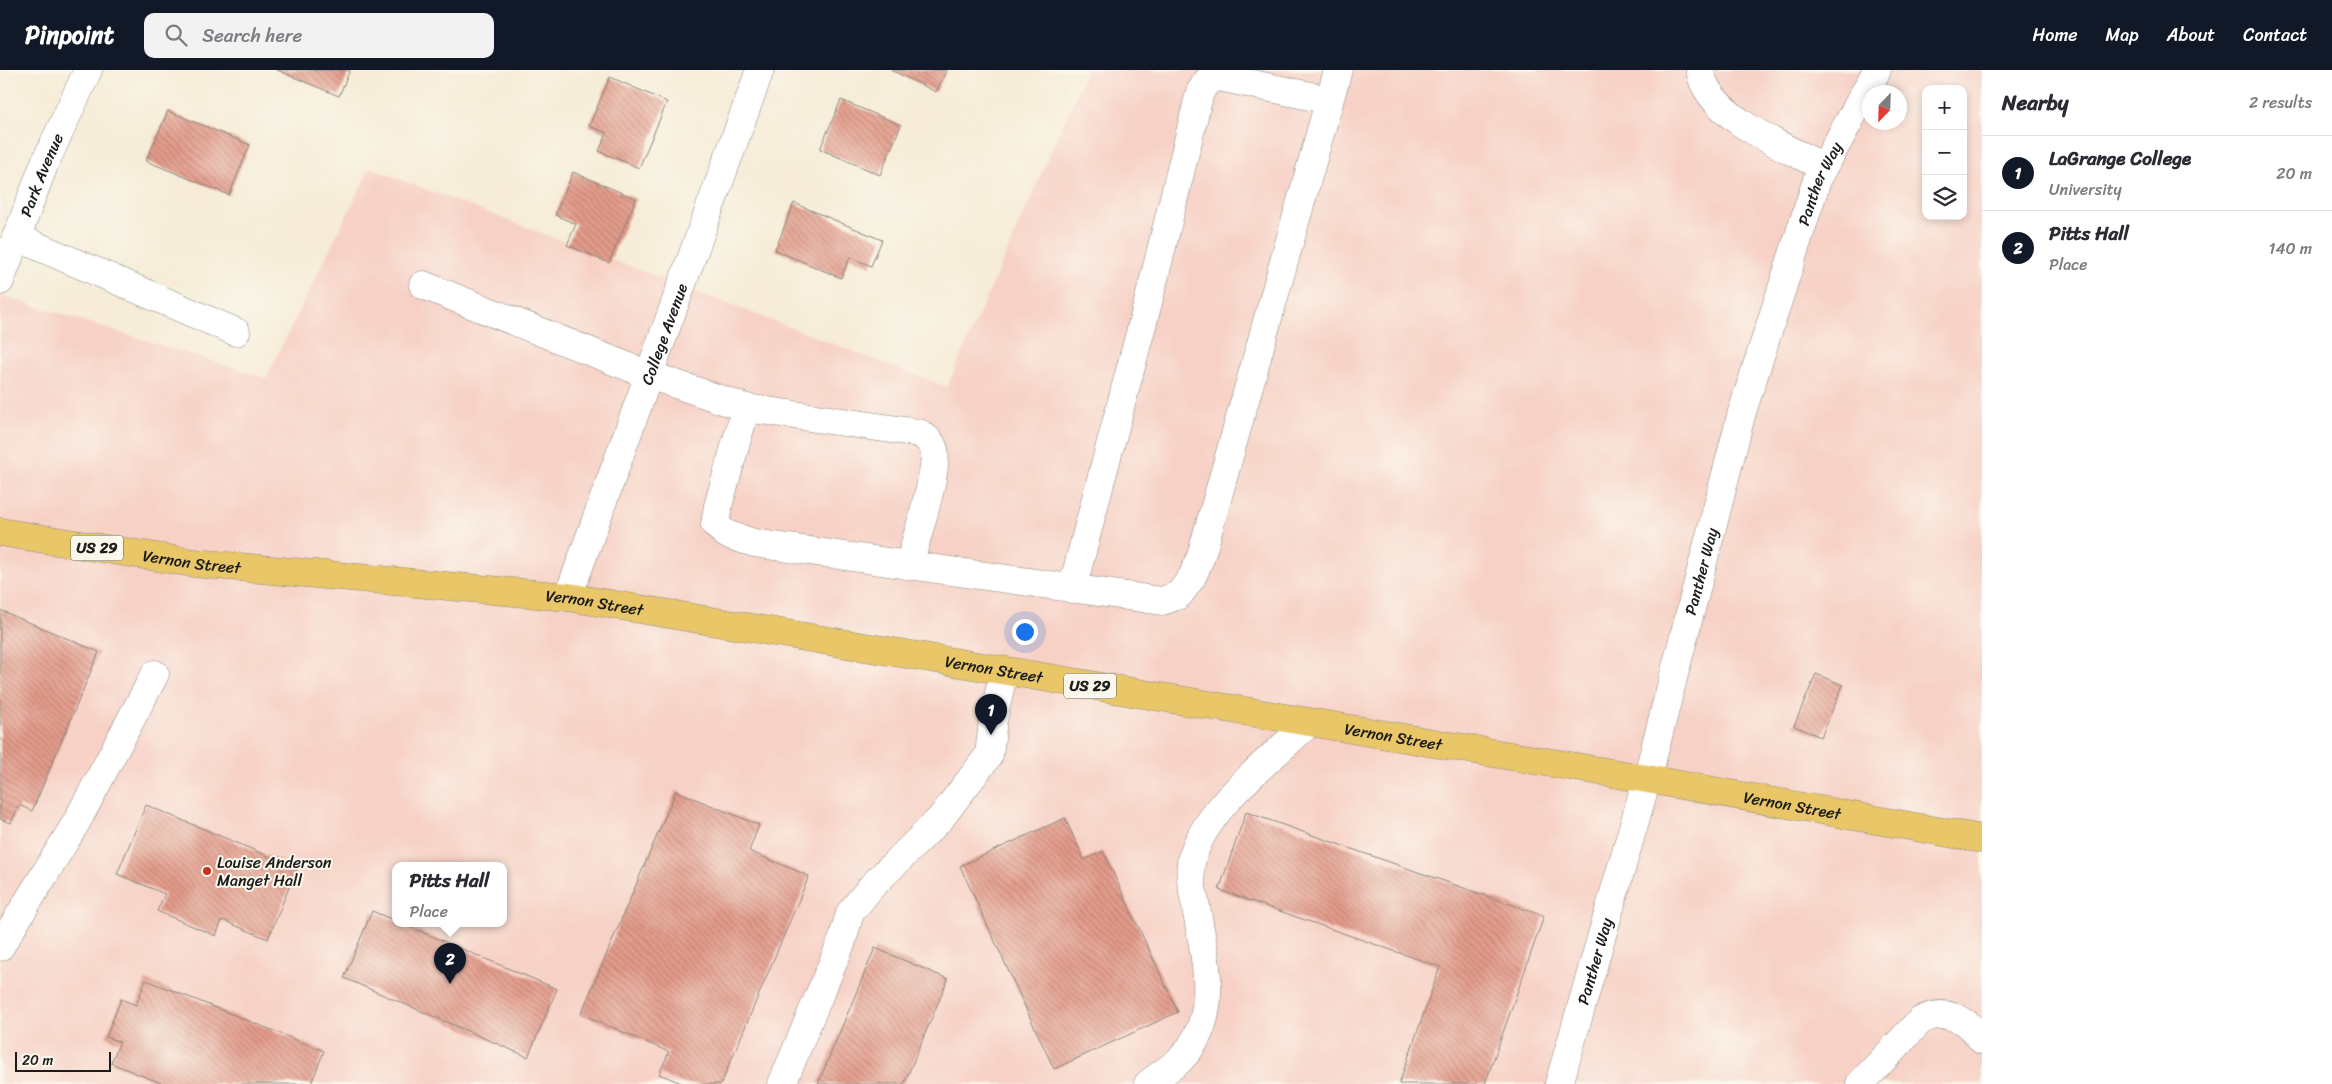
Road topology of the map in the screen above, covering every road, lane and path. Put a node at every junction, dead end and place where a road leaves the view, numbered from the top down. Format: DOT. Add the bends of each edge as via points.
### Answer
graph roads {
  1 [pos="88,70"];
  2 [pos="760,70"];
  3 [pos="1338,70"];
  4 [pos="1700,70"];
  5 [pos="1877,70"];
  6 [pos="1329,100"];
  7 [pos="1824,168"];
  8 [pos="16,237"];
  9 [pos="0,281"];
  10 [pos="424,284"];
  11 [pos="236,332"];
  12 [pos="649,374"];
  13 [pos="746,408"];
  14 [pos="0,532"];
  15 [pos="909,566"];
  16 [pos="1072,590"];
  17 [pos="568,597"];
  18 [pos="1004,671"];
  19 [pos="155,674"];
  20 [pos="1309,722"];
  21 [pos="1647,779"];
  22 [pos="1982,839"];
  23 [pos="0,947"];
  24 [pos="1982,1040"];
  25 [pos="782,1084"];
  26 [pos="1148,1084"];
  27 [pos="1559,1084"];
  28 [pos="1860,1084"];
  1 -- 8 [label="street, Park Avenue" via="44,165"];
  2 -- 12 [label="street, College Avenue"];
  3 -- 6 [label="street"];
  4 -- 7 [label="street" via="1710,96 1721,108"];
  5 -- 7 [label="street, Panther Way"];
  6 -- 16 [label="street" via="1204,547 1192,577 1179,595 1162,601"];
  6 -- 16 [label="street" via="1219,77 1207,81 1200,92"];
  7 -- 21 [label="street, Panther Way" via="1817,180 1742,412"];
  8 -- 9 [label="street, Park Avenue"];
  8 -- 11 [label="street"];
  10 -- 12 [label="street"];
  12 -- 13 [label="street"];
  12 -- 17 [label="street, College Avenue"];
  13 -- 15 [label="street" via="919,433 927,438 934,448 933,474"];
  13 -- 15 [label="street" via="715,524 726,534 754,543"];
  14 -- 17 [label="main road, Vernon Street / US 29" via="194,563"];
  15 -- 16 [label="street"];
  17 -- 18 [label="main road, Vernon Street / US 29"];
  18 -- 20 [label="main road, Vernon Street / US 29"];
  18 -- 25 [label="street" via="989,755 940,819 871,886 850,913 842,940"];
  19 -- 23 [label="street" via="76,823"];
  20 -- 21 [label="main road, Vernon Street / US 29"];
  20 -- 26 [label="street" via="1220,807 1199,837 1192,857 1191,878 1208,1003 1200,1033 1181,1059"];
  21 -- 22 [label="main road, Vernon Street / US 29"];
  21 -- 27 [label="street, Panther Way"];
  24 -- 28 [label="street" via="1974,1028 1960,1020 1945,1014 1933,1014 1920,1021"];
}
